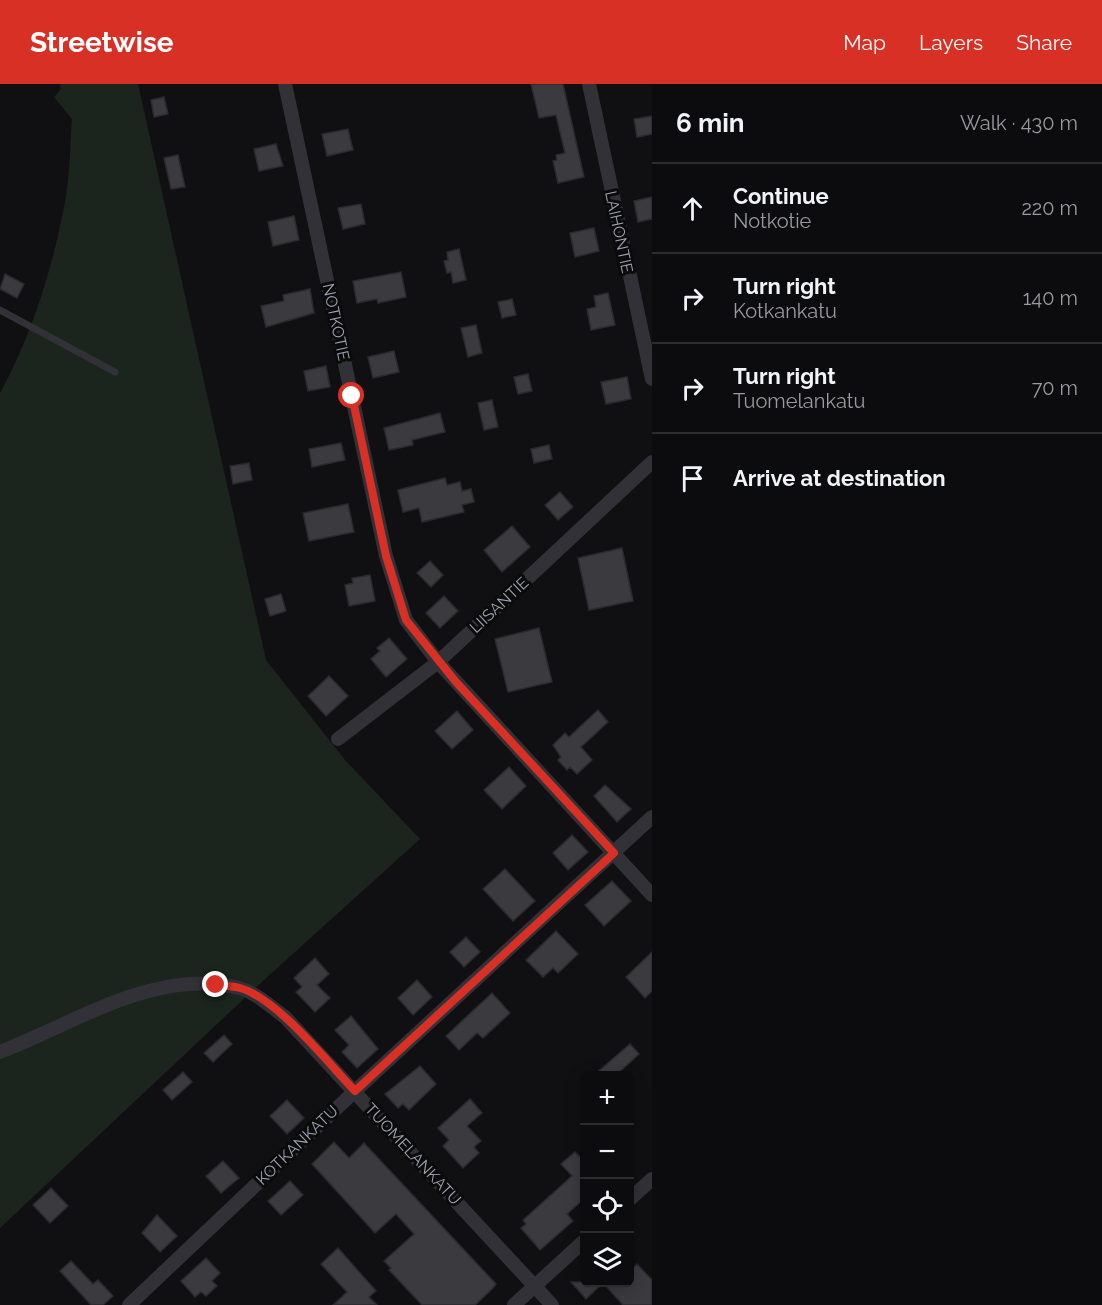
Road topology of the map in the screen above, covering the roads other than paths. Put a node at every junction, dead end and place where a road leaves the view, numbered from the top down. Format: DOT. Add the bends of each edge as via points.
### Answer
graph roads {
  1 [pos="285,84"];
  2 [pos="589,84"];
  3 [pos="0,310"];
  4 [pos="115,372"];
  5 [pos="652,379"];
  6 [pos="652,462"];
  7 [pos="438,662"];
  8 [pos="338,739"];
  9 [pos="652,816"];
  10 [pos="614,853"];
  11 [pos="652,894"];
  12 [pos="0,1052"];
  13 [pos="355,1091"];
  14 [pos="652,1179"];
  15 [pos="634,1195"];
  16 [pos="580,1246"];
  17 [pos="535,1286"];
  18 [pos="129,1305"];
  19 [pos="514,1305"];
  20 [pos="552,1305"];
  1 -- 7 [label="street, NOTKOTIE" via="386,556 406,620"];
  2 -- 5 [label="street, LAIHONTIE"];
  3 -- 4 [label="lane"];
  6 -- 7 [label="street, LIISANTIE"];
  7 -- 8 [label="street, LIISANTIE"];
  7 -- 10 [label="street, NOTKOTIE"];
  9 -- 10 [label="street, KOTKANKATU"];
  10 -- 11 [label="street, NOTKOTIE"];
  10 -- 13 [label="street, KOTKANKATU"];
  12 -- 13 [label="street, TUOMELANKATU" via="139,994 194,984 240,988 285,1017"];
  13 -- 17 [label="street, TUOMELANKATU"];
  13 -- 18 [label="street, KOTKANKATU"];
  14 -- 15 [label="street"];
  16 -- 17 [label="street"];
  17 -- 19 [label="street"];
  17 -- 20 [label="street, TUOMELANKATU"];
}
